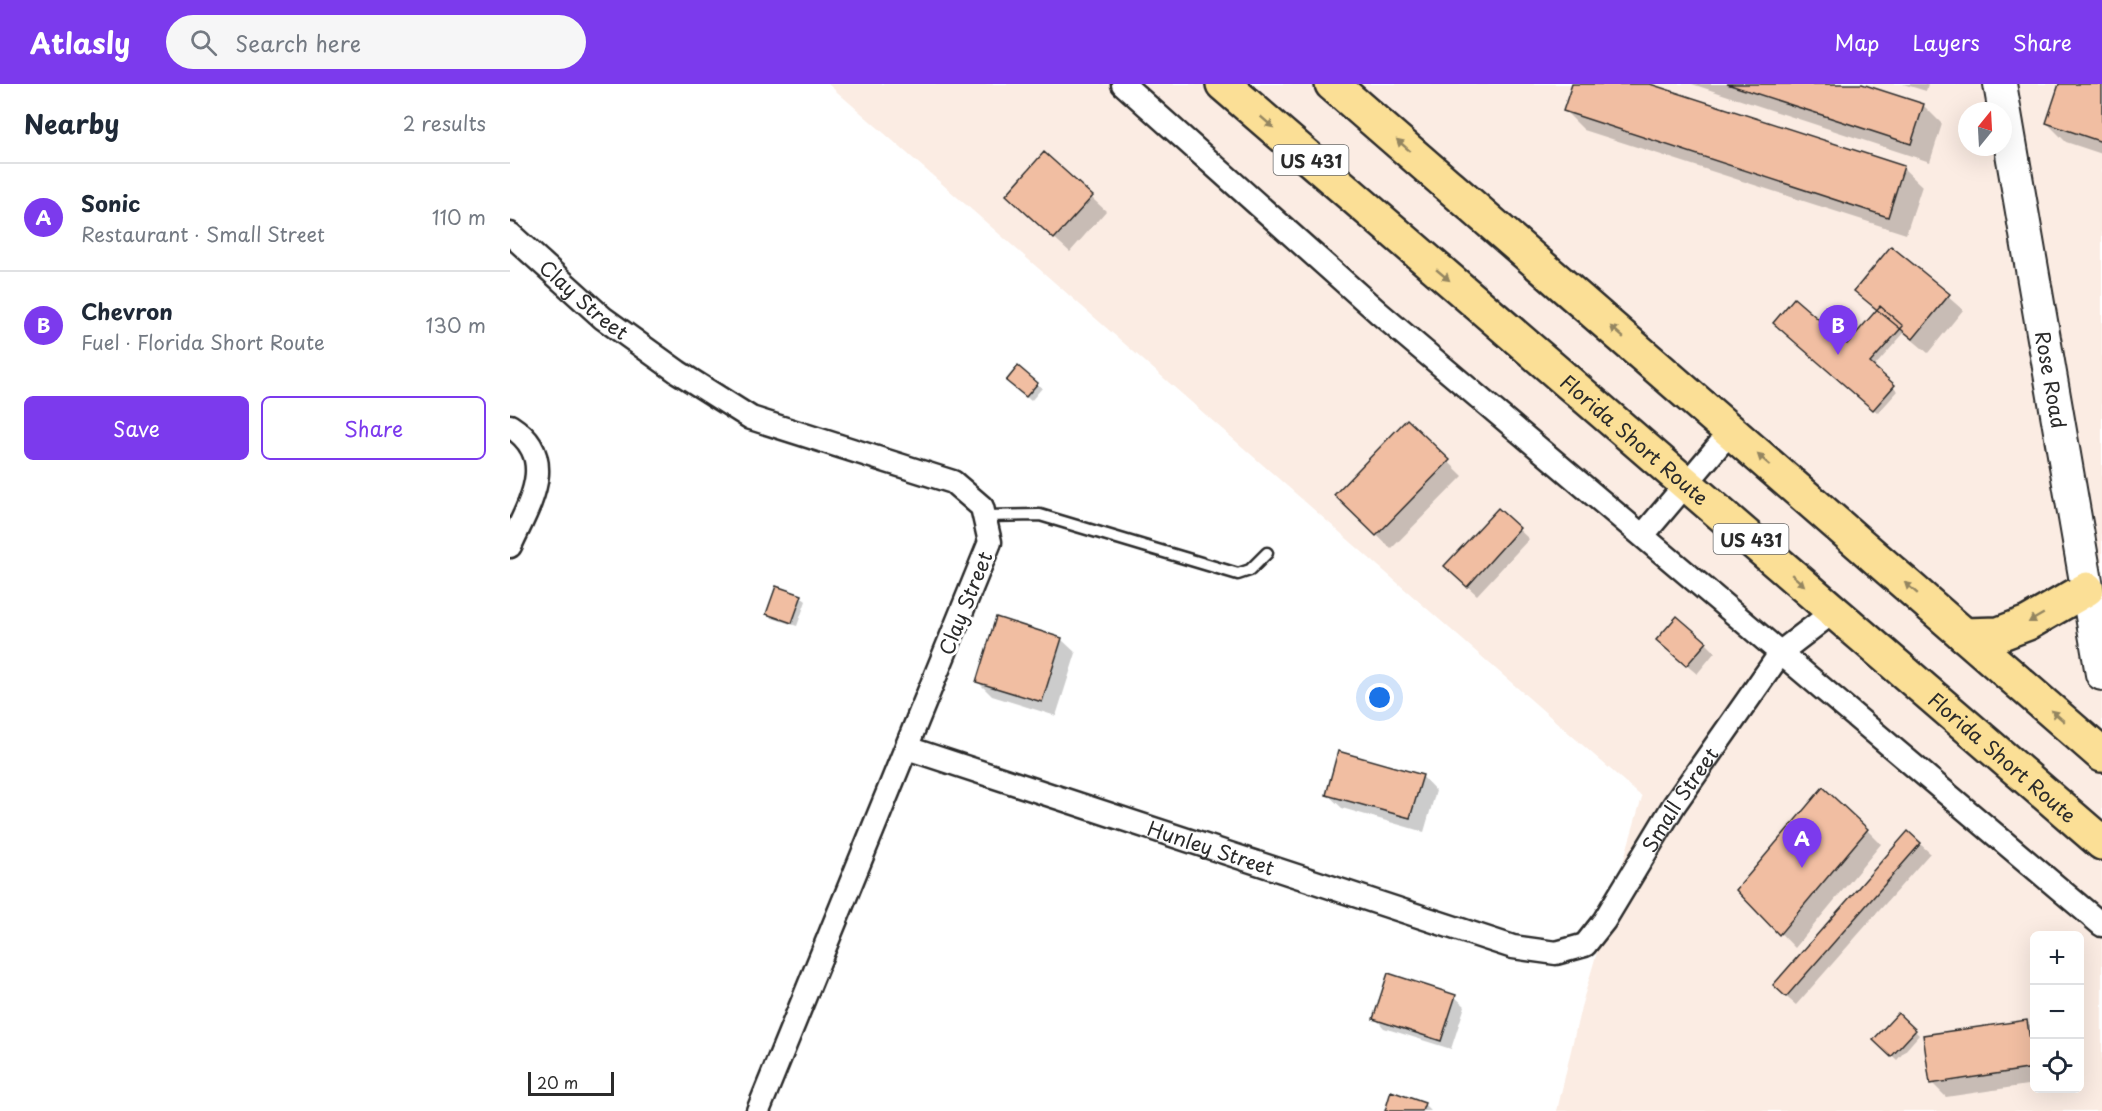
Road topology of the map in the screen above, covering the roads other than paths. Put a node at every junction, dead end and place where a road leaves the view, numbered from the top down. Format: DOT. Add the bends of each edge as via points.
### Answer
graph roads {
  1 [pos="1123,84"];
  2 [pos="1223,84"];
  3 [pos="1332,84"];
  4 [pos="2000,84"];
  5 [pos="510,234"];
  6 [pos="510,426"];
  7 [pos="1731,431"];
  8 [pos="1688,484"];
  9 [pos="984,516"];
  10 [pos="1643,535"];
  11 [pos="510,546"];
  12 [pos="1267,553"];
  13 [pos="2087,589"];
  14 [pos="1834,611"];
  15 [pos="1964,635"];
  16 [pos="1782,651"];
  17 [pos="2102,674"];
  18 [pos="907,748"];
  19 [pos="2102,754"];
  20 [pos="2102,843"];
  21 [pos="2102,925"];
  22 [pos="1513,947"];
  23 [pos="758,1111"];
  1 -- 10 [label="street" via="1379,313"];
  2 -- 8 [label="highway, Florida Short Route / US 431, one-way"];
  7 -- 3 [label="highway, one-way"];
  4 -- 13 [label="street, Rose Road"];
  5 -- 9 [label="street, Clay Street" via="603,318 751,418 953,482 982,507"];
  6 -- 11 [label="street" via="525,436 539,466 532,498"];
  7 -- 8 [label="street"];
  15 -- 7 [label="highway, one-way"];
  8 -- 10 [label="street"];
  8 -- 14 [label="highway, Florida Short Route / US 431, one-way"];
  9 -- 12 [label="lane" via="1040,515 1238,574 1250,570"];
  9 -- 18 [label="street, Clay Street" via="990,542"];
  10 -- 16 [label="street"];
  13 -- 15 [label="highway, one-way" via="2028,623 1999,634"];
  13 -- 17 [label="street, Rose Road"];
  14 -- 16 [label="street, Small Street"];
  14 -- 20 [label="highway, Florida Short Route / US 431"];
  19 -- 15 [label="highway, one-way"];
  16 -- 21 [label="street"];
  16 -- 22 [label="street, Small Street" via="1674,806 1604,921 1585,945 1556,952"];
  18 -- 22 [label="street, Hunley Street"];
  18 -- 23 [label="street, Clay Street"];
}
